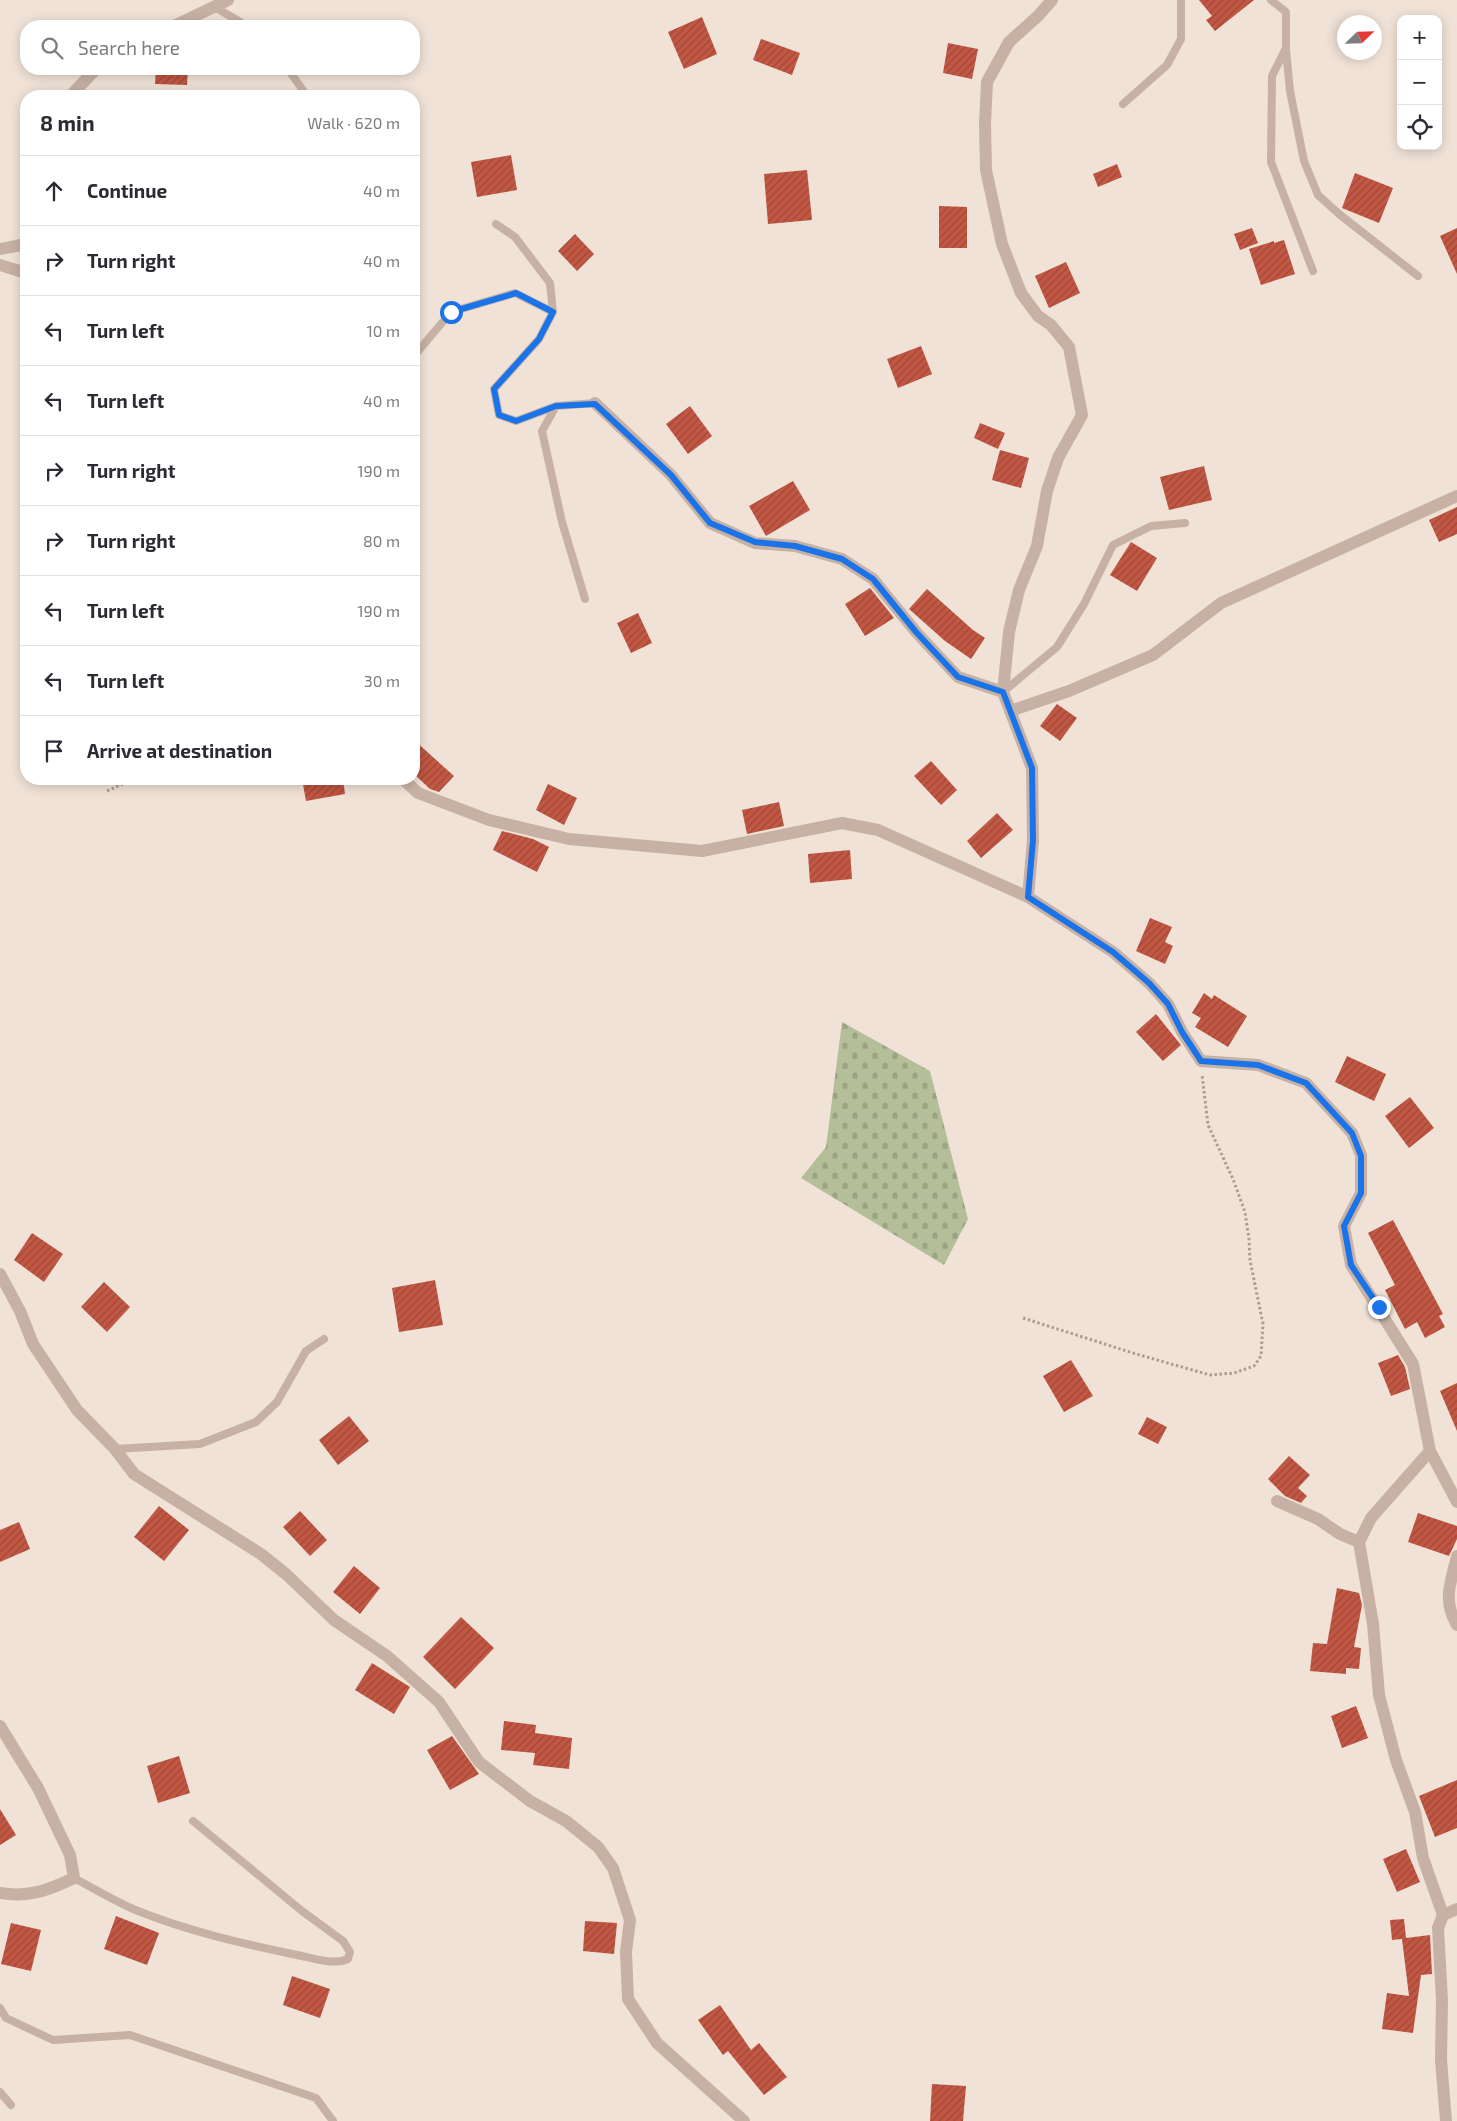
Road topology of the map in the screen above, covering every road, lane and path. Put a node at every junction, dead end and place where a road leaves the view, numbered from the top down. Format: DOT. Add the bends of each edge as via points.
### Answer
graph roads {
  1 [pos="228,0"];
  2 [pos="1052,0"];
  3 [pos="1181,0"];
  4 [pos="1271,0"];
  5 [pos="213,6"];
  6 [pos="186,20"];
  7 [pos="236,20"];
  8 [pos="1286,48"];
  9 [pos="90,75"];
  10 [pos="292,75"];
  11 [pos="76,90"];
  12 [pos="303,90"];
  13 [pos="1123,104"];
  14 [pos="496,224"];
  15 [pos="20,245"];
  16 [pos="0,249"];
  17 [pos="0,265"];
  18 [pos="1313,270"];
  19 [pos="20,271"];
  20 [pos="1418,276"];
  21 [pos="553,312"];
  22 [pos="420,349"];
  23 [pos="595,404"];
  24 [pos="556,406"];
  25 [pos="1457,496"];
  26 [pos="1184,523"];
  27 [pos="585,599"];
  28 [pos="1003,692"];
  29 [pos="1010,711"];
  30 [pos="120,785"];
  31 [pos="409,785"];
  32 [pos="107,791"];
  33 [pos="1028,897"];
  34 [pos="1201,1061"];
  35 [pos="0,1274"];
  36 [pos="1023,1318"];
  37 [pos="324,1339"];
  38 [pos="116,1449"];
  39 [pos="1430,1451"];
  40 [pos="1277,1501"];
  41 [pos="1457,1502"];
  42 [pos="1359,1542"];
  43 [pos="1457,1556"];
  44 [pos="1457,1625"];
  45 [pos="0,1726"];
  46 [pos="193,1821"];
  47 [pos="74,1878"];
  48 [pos="0,1893"];
  49 [pos="1457,1908"];
  50 [pos="1443,1915"];
  51 [pos="0,2008"];
  52 [pos="0,2092"];
  53 [pos="11,2105"];
  54 [pos="333,2121"];
  55 [pos="744,2121"];
  56 [pos="1446,2121"];
  1 -- 5 [label="street"];
  2 -- 28 [label="street" via="1010,42 987,82 986,170 1002,244 1021,293 1038,316 1051,325 1070,347 1082,416 1058,458 1047,490 1038,546 1019,590 1009,632"];
  3 -- 13 [label="lane" via="1181,39 1167,65"];
  4 -- 8 [label="lane" via="1286,12"];
  5 -- 6 [label="street"];
  5 -- 7 [label="lane"];
  8 -- 18 [label="lane" via="1272,76 1271,162"];
  8 -- 20 [label="lane" via="1290,91 1304,161 1318,195"];
  9 -- 11 [label="street"];
  10 -- 12 [label="lane"];
  14 -- 21 [label="lane" via="515,237 550,283"];
  15 -- 16 [label="street"];
  17 -- 19 [label="street"];
  21 -- 22 [label="lane" via="516,293 451,312"];
  21 -- 24 [label="lane" via="539,339 494,389 499,415 516,421"];
  23 -- 24 [label="lane"];
  23 -- 28 [label="street" via="671,475 710,523 755,542 795,546 842,559 873,579 958,677"];
  24 -- 27 [label="lane" via="542,431 562,522"];
  25 -- 29 [label="street" via="1221,603 1153,655 1069,691"];
  26 -- 28 [label="lane" via="1151,526 1113,545 1084,604 1057,647"];
  28 -- 29 [label="street"];
  29 -- 33 [label="street" via="1032,768 1033,840"];
  30 -- 32 [label="path"];
  31 -- 33 [label="street" via="418,793 489,820 569,839 702,851 842,824 878,830"];
  33 -- 34 [label="street" via="1113,952 1149,983 1168,1004"];
  34 -- 36 [label="path" via="1208,1125 1244,1212 1263,1324 1261,1356 1254,1366 1234,1373 1210,1375"];
  34 -- 39 [label="street" via="1258,1065 1306,1083 1352,1133 1361,1156 1361,1193 1344,1226 1351,1265 1413,1364"];
  35 -- 38 [label="street" via="34,1344 77,1410"];
  37 -- 38 [label="lane" via="306,1351 277,1402 256,1422 200,1444"];
  38 -- 55 [label="street" via="134,1474 261,1554 334,1620 387,1656 439,1702 479,1762 530,1801 566,1821 598,1847 613,1868 630,1920 626,1952 628,1999 657,2043"];
  39 -- 41 [label="street"];
  39 -- 42 [label="street" via="1371,1518"];
  40 -- 42 [label="street"];
  42 -- 50 [label="street" via="1373,1624 1380,1696 1396,1760 1415,1812 1422,1858"];
  43 -- 44 [label="street" via="1447,1596"];
  45 -- 47 [label="street" via="38,1788 70,1855"];
  46 -- 47 [label="lane" via="343,1940 350,1952 348,1959 340,1962 326,1960 196,1932 136,1910"];
  47 -- 48 [label="street" via="37,1894"];
  49 -- 50 [label="street"];
  50 -- 56 [label="street" via="1438,1928"];
  51 -- 54 [label="lane" via="6,2018 53,2040 130,2035 316,2098"];
  52 -- 53 [label="lane"];
}
